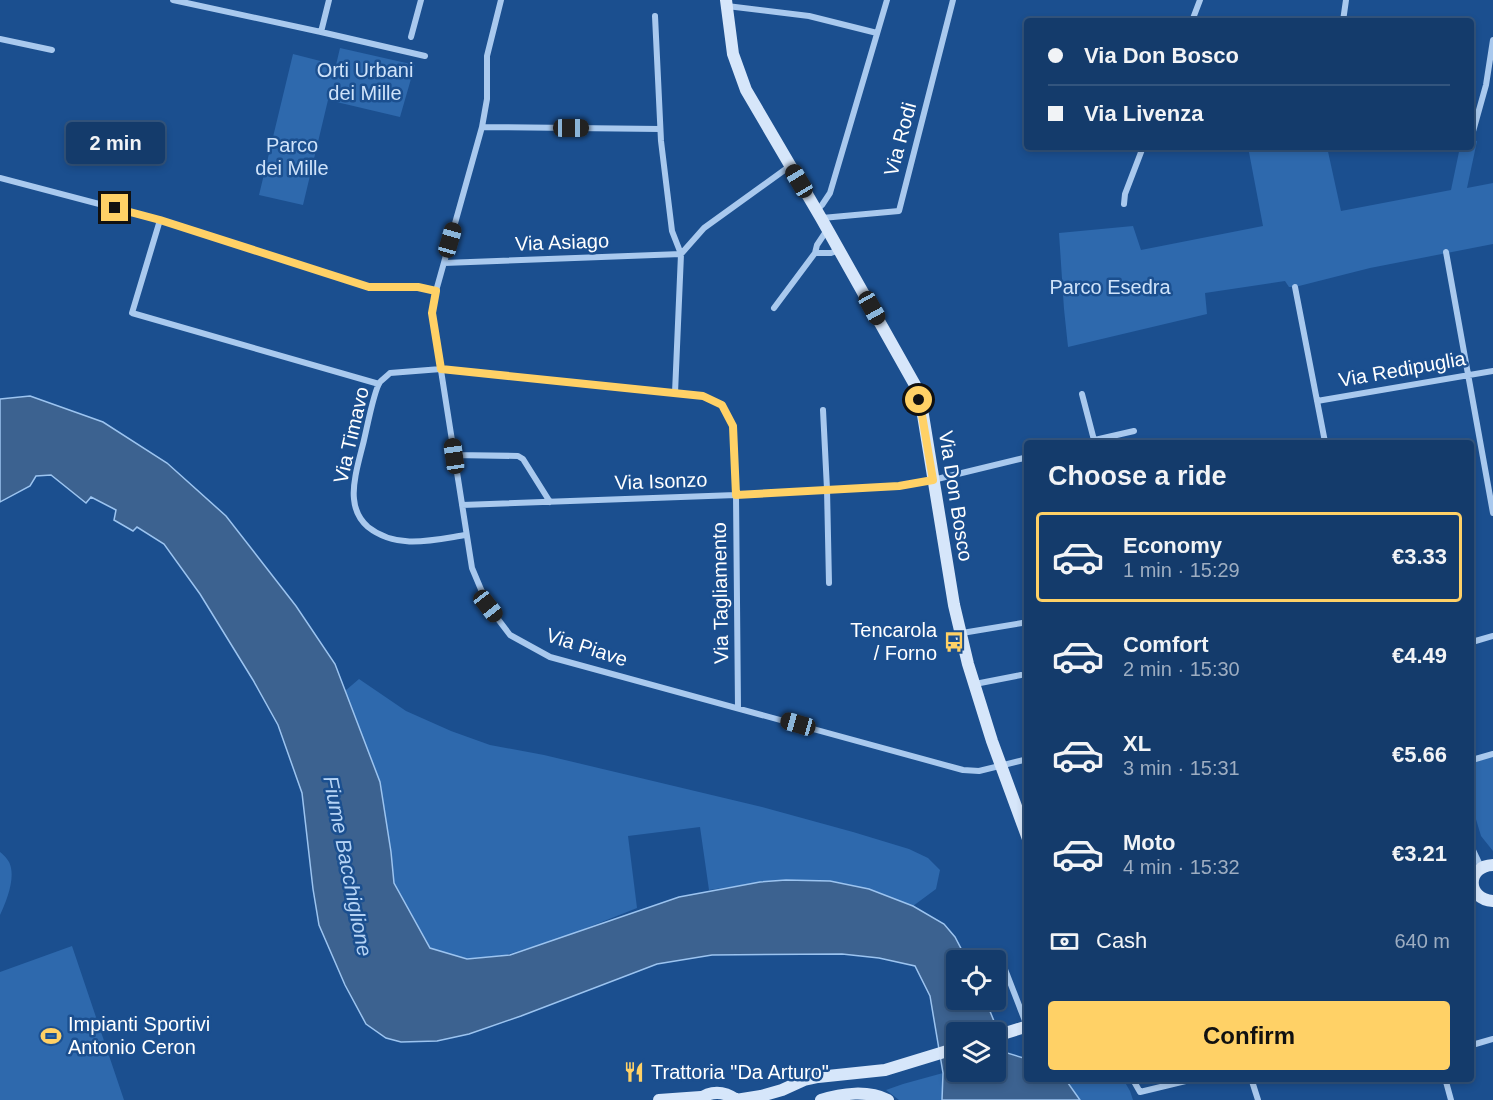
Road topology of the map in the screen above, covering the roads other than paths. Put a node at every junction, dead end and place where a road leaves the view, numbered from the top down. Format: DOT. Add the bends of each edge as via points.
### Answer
graph roads {
  1 [pos="173,0"];
  2 [pos="329,0"];
  3 [pos="421,0"];
  4 [pos="501,0"];
  5 [pos="887,0"];
  6 [pos="953,0"];
  7 [pos="1200,0"];
  8 [pos="1346,0"];
  9 [pos="726,3"];
  10 [pos="655,16"];
  11 [pos="1193,18"];
  12 [pos="1343,18"];
  13 [pos="321,32"];
  14 [pos="877,33"];
  15 [pos="411,37"];
  16 [pos="0,39"];
  17 [pos="1493,40"];
  18 [pos="52,50"];
  19 [pos="425,56"];
  20 [pos="482,128"];
  21 [pos="1474,128"];
  22 [pos="660,129"];
  23 [pos="1142,150"];
  24 [pos="790,166"];
  25 [pos="0,178"];
  26 [pos="1125,204"];
  27 [pos="819,214"];
  28 [pos="160,220"];
  29 [pos="828,229"];
  30 [pos="839,250"];
  31 [pos="1446,252"];
  32 [pos="815,253"];
  33 [pos="681,254"];
  34 [pos="444,263"];
  35 [pos="1295,287"];
  36 [pos="436,291"];
  37 [pos="774,308"];
  38 [pos="441,369"];
  39 [pos="1493,370"];
  40 [pos="1468,375"];
  41 [pos="379,384"];
  42 [pos="675,393"];
  43 [pos="1082,394"];
  44 [pos="1317,400"];
  45 [pos="823,410"];
  46 [pos="1134,431"];
  47 [pos="1094,440"];
  48 [pos="1325,440"];
  49 [pos="454,456"];
  50 [pos="1024,458"];
  51 [pos="933,480"];
  52 [pos="827,489"];
  53 [pos="736,495"];
  54 [pos="550,502"];
  55 [pos="462,505"];
  56 [pos="1493,513"];
  57 [pos="466,535"];
  58 [pos="829,583"];
  59 [pos="1024,623"];
  60 [pos="962,633"];
  61 [pos="1493,636"];
  62 [pos="1474,641"];
  63 [pos="1021,675"];
  64 [pos="974,685"];
  65 [pos="738,708"];
  66 [pos="1493,754"];
  67 [pos="1474,759"];
  68 [pos="1024,760"];
  69 [pos="1001,766"];
  70 [pos="1024,829"];
  71 [pos="1474,850"];
  72 [pos="1487,866"];
  73 [pos="1474,876"];
  74 [pos="1474,894"];
  75 [pos="1493,901"];
  76 [pos="1006,974"];
  77 [pos="1024,1027"];
  78 [pos="1006,1033"];
  79 [pos="1493,1039"];
  80 [pos="1474,1044"];
  81 [pos="946,1052"];
  82 [pos="1134,1082"];
  83 [pos="1181,1082"];
  84 [pos="1252,1082"];
  85 [pos="1446,1082"];
  86 [pos="782,1090"];
  87 [pos="883,1098"];
  88 [pos="700,1099"];
  89 [pos="659,1100"];
  90 [pos="737,1100"];
  91 [pos="771,1100"];
  92 [pos="821,1100"];
  93 [pos="1258,1100"];
  94 [pos="1451,1100"];
  1 -- 13 [label="street"];
  2 -- 13 [label="street"];
  3 -- 15 [label="street"];
  4 -- 20 [label="street, Via Piave" via="487,56"];
  5 -- 14 [label="street"];
  6 -- 27 [label="street, Via Rodi" via="898,211"];
  7 -- 11 [label="street"];
  8 -- 12 [label="street"];
  9 -- 14 [label="street" via="809,16"];
  9 -- 24 [label="street, Via Don Bosco" via="733,54 746,90"];
  10 -- 22 [label="street"];
  13 -- 19 [label="street"];
  14 -- 27 [label="street" via="830,194"];
  16 -- 18 [label="street"];
  17 -- 21 [label="street"];
  20 -- 22 [label="street"];
  20 -- 34 [label="street, Via Piave"];
  22 -- 33 [label="street" via="672,231"];
  23 -- 26 [label="street"];
  24 -- 27 [label="street, Via Don Bosco"];
  24 -- 33 [label="street" via="704,228"];
  25 -- 28 [label="street"];
  27 -- 29 [label="street, Via Don Bosco"];
  28 -- 36 [label="street" via="369,287"];
  28 -- 41 [label="street" via="132,313"];
  29 -- 30 [label="street, Via Don Bosco"];
  29 -- 32 [label="street"];
  30 -- 32 [label="street"];
  30 -- 51 [label="street, Via Don Bosco" via="915,385"];
  31 -- 40 [label="street"];
  32 -- 37 [label="street"];
  33 -- 34 [label="street, Via Asiago"];
  33 -- 42 [label="street"];
  34 -- 36 [label="street, Via Piave"];
  35 -- 44 [label="street"];
  36 -- 38 [label="street, Via Piave" via="432,313"];
  38 -- 41 [label="street, Via Timavo" via="390,373"];
  38 -- 42 [label="street, Via Tagliamento"];
  38 -- 49 [label="street, Via Piave"];
  39 -- 40 [label="street, Via Redipuglia"];
  40 -- 44 [label="street, Via Redipuglia"];
  40 -- 56 [label="street"];
  41 -- 57 [label="street, Via Timavo" via="354,485 357,513 376,533 394,540 415,542"];
  42 -- 53 [label="street, Via Tagliamento" via="703,396 722,405 733,426"];
  43 -- 47 [label="street"];
  44 -- 48 [label="street"];
  45 -- 52 [label="street"];
  46 -- 47 [label="street"];
  49 -- 54 [label="street" via="518,456"];
  49 -- 55 [label="street, Via Piave"];
  50 -- 51 [label="street, Via Isonzo"];
  51 -- 52 [label="street, Via Isonzo" via="899,486"];
  51 -- 60 [label="street, Via Don Bosco"];
  52 -- 53 [label="street, Via Isonzo"];
  52 -- 58 [label="street"];
  53 -- 54 [label="street, Via Isonzo"];
  53 -- 65 [label="street, Via Tagliamento"];
  54 -- 55 [label="street, Via Isonzo"];
  55 -- 57 [label="street, Via Piave"];
  57 -- 65 [label="street, Via Piave" via="472,568 488,606 510,635 550,657"];
  59 -- 60 [label="street"];
  60 -- 64 [label="street, Via Don Bosco"];
  61 -- 62 [label="street"];
  63 -- 64 [label="street"];
  64 -- 69 [label="street, Via Don Bosco"];
  65 -- 69 [label="street, Via Piave" via="963,770"];
  66 -- 67 [label="street"];
  68 -- 69 [label="street, Via Piave"];
  69 -- 70 [label="street, Via Don Bosco"];
  71 -- 72 [label="street"];
  72 -- 73 [label="street"];
  74 -- 75 [label="street"];
  76 -- 77 [label="street"];
  77 -- 78 [label="street"];
  79 -- 80 [label="street"];
  81 -- 86 [label="street" via="885,1070 804,1080"];
  82 -- 83 [label="street" via="1140,1092"];
  84 -- 93 [label="street"];
  85 -- 94 [label="street"];
  86 -- 90 [label="street"];
  86 -- 91 [label="street"];
  87 -- 92 [label="street" via="866,1093"];
  88 -- 89 [label="street"];
  88 -- 90 [label="street" via="723,1093"];
}
